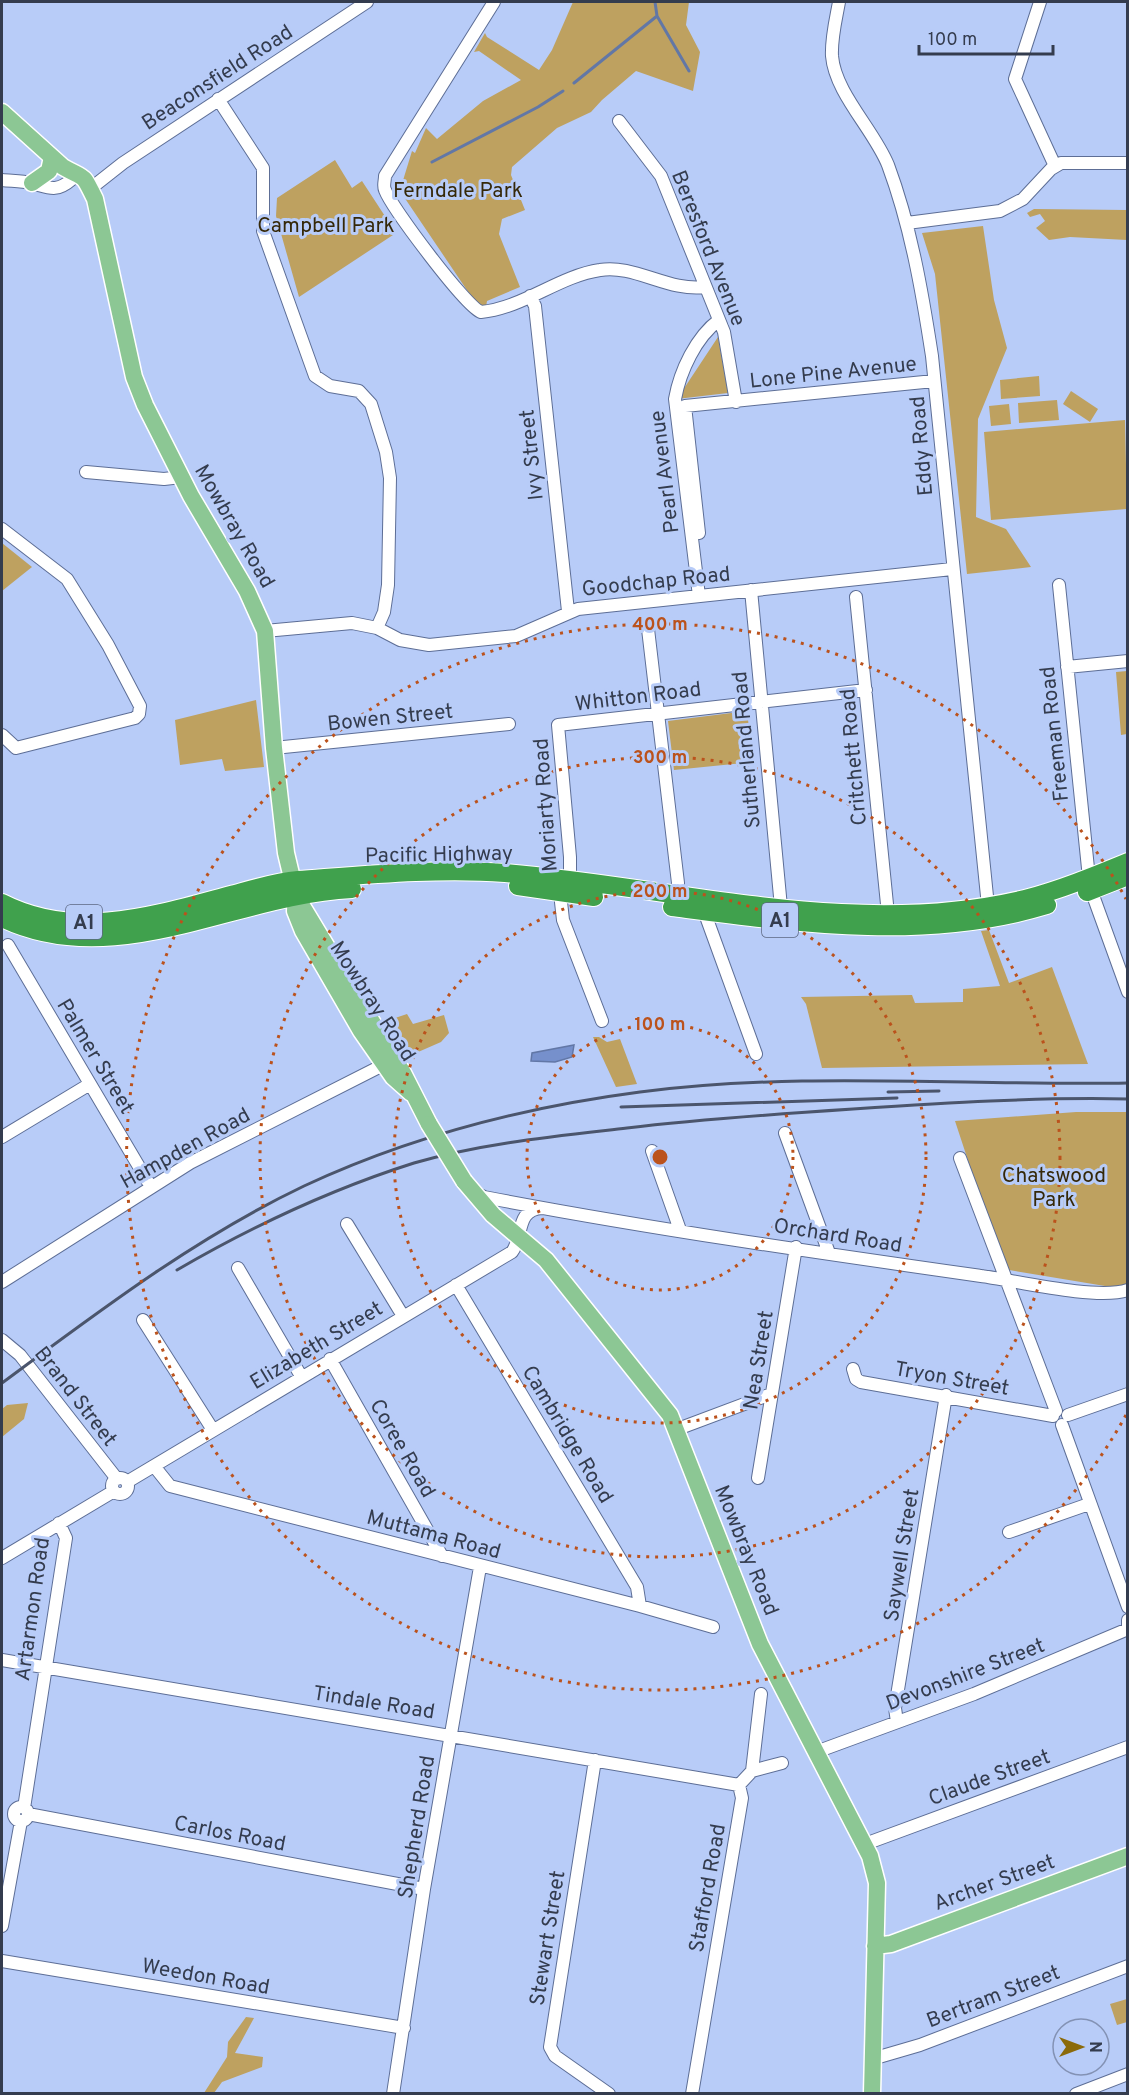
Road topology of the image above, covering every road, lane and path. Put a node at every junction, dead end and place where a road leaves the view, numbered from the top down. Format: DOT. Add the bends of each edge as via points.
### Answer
graph roads {
  1 [pos="367,2"];
  2 [pos="494,2"];
  3 [pos="839,2"];
  4 [pos="1040,2"];
  5 [pos="218,99"];
  6 [pos="2,112"];
  7 [pos="620,121"];
  8 [pos="52,158"];
  9 [pos="1128,163"];
  10 [pos="1054,166"];
  11 [pos="68,175"];
  12 [pos="2,180"];
  13 [pos="32,183"];
  14 [pos="90,189"];
  15 [pos="907,223"];
  16 [pos="705,287"];
  17 [pos="530,296"];
  18 [pos="719,320"];
  19 [pos="934,381"];
  20 [pos="736,402"];
  21 [pos="86,472"];
  22 [pos="181,477"];
  23 [pos="2,529"];
  24 [pos="699,533"];
  25 [pos="952,569"];
  26 [pos="1059,585"];
  27 [pos="750,590"];
  28 [pos="699,596"];
  29 [pos="856,597"];
  30 [pos="568,611"];
  31 [pos="377,628"];
  32 [pos="648,629"];
  33 [pos="266,631"];
  34 [pos="1128,661"];
  35 [pos="1067,667"];
  36 [pos="867,690"];
  37 [pos="762,701"];
  38 [pos="658,713"];
  39 [pos="509,724"];
  40 [pos="558,725"];
  41 [pos="2,735"];
  42 [pos="274,748"];
  43 [pos="1128,862"];
  44 [pos="1128,876"];
  45 [pos="1090,884"];
  46 [pos="565,887"];
  47 [pos="294,888"];
  48 [pos="676,895"];
  49 [pos="2,903"];
  50 [pos="988,906"];
  51 [pos="781,907"];
  52 [pos="704,911"];
  53 [pos="888,914"];
  54 [pos="2,918"];
  55 [pos="8,945"];
  56 [pos="1128,992"];
  57 [pos="602,1021"];
  58 [pos="756,1054"];
  59 [pos="389,1062"];
  60 [pos="90,1084"];
  61 [pos="3,1133"];
  62 [pos="785,1133"];
  63 [pos="652,1151"];
  64 [pos="960,1158"];
  65 [pos="467,1186"];
  66 [pos="151,1187"];
  67 [pos="543,1208"];
  68 [pos="347,1224"];
  69 [pos="680,1230"];
  70 [pos="518,1236"];
  71 [pos="796,1247"];
  72 [pos="829,1253"];
  73 [pos="238,1268"];
  74 [pos="1006,1280"];
  75 [pos="2,1282"];
  76 [pos="456,1285"];
  77 [pos="1128,1290"];
  78 [pos="403,1316"];
  79 [pos="143,1320"];
  80 [pos="2,1337"];
  81 [pos="330,1359"];
  82 [pos="853,1369"];
  83 [pos="301,1376"];
  84 [pos="771,1394"];
  85 [pos="1128,1394"];
  86 [pos="946,1395"];
  87 [pos="1060,1417"];
  88 [pos="213,1430"];
  89 [pos="675,1430"];
  90 [pos="153,1466"];
  91 [pos="759,1478"];
  92 [pos="119,1484"];
  93 [pos="1089,1504"];
  94 [pos="59,1523"];
  95 [pos="1009,1532"];
  96 [pos="442,1556"];
  97 [pos="2,1558"];
  98 [pos="480,1567"];
  99 [pos="640,1606"];
  100 [pos="1128,1607"];
  101 [pos="1128,1620"];
  102 [pos="712,1627"];
  103 [pos="1128,1629"];
  104 [pos="2,1660"];
  105 [pos="45,1667"];
  106 [pos="761,1694"];
  107 [pos="897,1722"];
  108 [pos="451,1735"];
  109 [pos="1128,1747"];
  110 [pos="816,1752"];
  111 [pos="595,1760"];
  112 [pos="782,1763"];
  113 [pos="752,1770"];
  114 [pos="739,1785"];
  115 [pos="24,1814"];
  116 [pos="865,1844"];
  117 [pos="1128,1856"];
  118 [pos="424,1889"];
  119 [pos="2,1926"];
  120 [pos="875,1946"];
  121 [pos="2,1961"];
  122 [pos="1128,1966"];
  123 [pos="404,2028"];
  124 [pos="872,2059"];
  125 [pos="1128,2074"];
  126 [pos="393,2094"];
  127 [pos="609,2094"];
  128 [pos="692,2094"];
  129 [pos="872,2094"];
  130 [pos="1076,2094"];
  1 -- 5 [label="street, Beaconsfield Road"];
  2 -- 17 [label="street" via="390,166 384,188 429,254 475,309 485,312"];
  3 -- 15 [label="street, Eddy Road" via="833,64 883,153"];
  4 -- 10 [label="street" via="1015,79"];
  5 -- 14 [label="street, Beaconsfield Road"];
  5 -- 31 [label="street" via="263,168 263,231 315,376 330,386 359,391 371,404 380,431 390,478 388,585"];
  6 -- 8 [label="main road, Mowbray Road"];
  7 -- 16 [label="street, Beresford Avenue" via="661,176"];
  8 -- 11 [label="main road, Mowbray Road"];
  8 -- 13 [label="main road" via="49,171"];
  9 -- 10 [label="street" via="1065,162"];
  10 -- 15 [label="street" via="1023,199 1004,210"];
  11 -- 13 [label="street" via="61,188 43,189"];
  11 -- 14 [label="main road, Mowbray Road" via="76,171"];
  12 -- 13 [label="street"];
  14 -- 22 [label="main road, Mowbray Road" via="101,219 134,377"];
  15 -- 19 [label="street, Eddy Road" via="921,284"];
  16 -- 17 [label="street" via="686,288 606,269"];
  16 -- 18 [label="street, Beresford Avenue"];
  17 -- 30 [label="street, Ivy Street"];
  18 -- 20 [label="street, Beresford Avenue"];
  18 -- 28 [label="street, Pearl Avenue" via="704,331 677,385 675,399"];
  19 -- 20 [label="street, Lone Pine Avenue"];
  19 -- 25 [label="street, Eddy Road"];
  20 -- 24 [label="street, Pearl Avenue" via="685,406"];
  21 -- 22 [label="street"];
  22 -- 33 [label="main road, Mowbray Road"];
  23 -- 41 [label="street" via="67,579 140,706 135,718 34,745 16,748"];
  25 -- 27 [label="street, Goodchap Road"];
  25 -- 50 [label="street, Eddy Road"];
  26 -- 35 [label="street, Freeman Road"];
  27 -- 28 [label="street, Goodchap Road"];
  27 -- 37 [label="street, Sutherland Road"];
  28 -- 30 [label="street, Goodchap Road"];
  29 -- 36 [label="street, Critchett Road"];
  30 -- 31 [label="street, Goodchap Road" via="516,636 426,645 400,640"];
  31 -- 33 [label="street, Goodchap Road" via="339,622"];
  32 -- 38 [label="street"];
  33 -- 42 [label="main road, Mowbray Road"];
  34 -- 35 [label="street"];
  35 -- 45 [label="street, Freeman Road"];
  36 -- 37 [label="street, Whitton Road"];
  36 -- 53 [label="street, Critchett Road"];
  37 -- 38 [label="street, Whitton Road"];
  37 -- 51 [label="street, Sutherland Road"];
  38 -- 40 [label="street, Whitton Road"];
  38 -- 48 [label="street" via="678,883"];
  39 -- 42 [label="street, Bowen Street"];
  40 -- 46 [label="street, Moriarty Road" via="570,857"];
  42 -- 47 [label="main road, Mowbray Road"];
  43 -- 45 [label="highway, Pacific Highway / A1"];
  44 -- 45 [label="highway, Pacific Highway / A1"];
  45 -- 50 [label="highway, Pacific Highway / A1"];
  45 -- 52 [label="highway, Pacific Highway / A1" via="1007,916 896,927 781,921"];
  45 -- 56 [label="street, Freeman Road"];
  46 -- 47 [label="highway, Pacific Highway / A1" via="484,872"];
  46 -- 48 [label="highway, Pacific Highway / A1"];
  46 -- 52 [label="highway, Pacific Highway / A1"];
  46 -- 57 [label="street, Moriarty Road" via="563,920"];
  47 -- 49 [label="highway, Pacific Highway / A1" via="123,921 57,921"];
  47 -- 54 [label="highway, Pacific Highway / A1" via="185,925 110,936 46,932"];
  47 -- 59 [label="main road, Mowbray Road"];
  48 -- 51 [label="highway, Pacific Highway / A1"];
  50 -- 53 [label="highway, Pacific Highway / A1"];
  51 -- 53 [label="highway, Pacific Highway / A1"];
  52 -- 58 [label="street"];
  55 -- 60 [label="street, Palmer Street"];
  59 -- 65 [label="main road, Mowbray Road, bridge"];
  59 -- 66 [label="street, Hampden Road" via="190,1163"];
  60 -- 61 [label="street"];
  60 -- 66 [label="street, Palmer Street"];
  62 -- 72 [label="street"];
  63 -- 69 [label="street"];
  64 -- 74 [label="street"];
  65 -- 67 [label="street, Orchard Road" via="484,1197"];
  65 -- 70 [label="main road, Mowbray Road"];
  66 -- 75 [label="street, Hampden Road"];
  67 -- 69 [label="street, Orchard Road"];
  67 -- 70 [label="street" via="532,1209 525,1215"];
  68 -- 78 [label="street"];
  69 -- 71 [label="street, Orchard Road"];
  70 -- 76 [label="street, Elizabeth Street" via="512,1251"];
  70 -- 89 [label="main road, Mowbray Road" via="551,1265 660,1400"];
  71 -- 72 [label="street, Orchard Road"];
  71 -- 84 [label="street, Nea Street"];
  72 -- 74 [label="street, Orchard Road"];
  73 -- 83 [label="street"];
  74 -- 77 [label="street, Orchard Road" via="1090,1292"];
  74 -- 87 [label="street"];
  76 -- 78 [label="street, Elizabeth Street"];
  76 -- 99 [label="street, Cambridge Road" via="637,1587"];
  78 -- 81 [label="street, Elizabeth Street"];
  79 -- 88 [label="street"];
  80 -- 92 [label="street, Brand Street"];
  81 -- 83 [label="street, Elizabeth Street"];
  81 -- 96 [label="street, Coree Road"];
  82 -- 86 [label="street, Tryon Street" via="861,1382"];
  83 -- 88 [label="street, Elizabeth Street"];
  84 -- 89 [label="street"];
  84 -- 91 [label="street, Nea Street"];
  85 -- 87 [label="street"];
  86 -- 87 [label="street, Tryon Street"];
  86 -- 107 [label="street, Saywell Street" via="895,1708"];
  87 -- 93 [label="street"];
  88 -- 90 [label="street, Elizabeth Street"];
  89 -- 110 [label="main road, Mowbray Road" via="760,1644"];
  90 -- 92 [label="street, Elizabeth Street"];
  90 -- 96 [label="street, Muttama Road" via="170,1486"];
  92 -- 94 [label="street, Elizabeth Street"];
  93 -- 95 [label="street"];
  93 -- 100 [label="street"];
  94 -- 97 [label="street, Elizabeth Street"];
  94 -- 105 [label="street, Artarmon Road" via="66,1538"];
  96 -- 98 [label="street, Muttama Road"];
  98 -- 99 [label="street, Muttama Road"];
  98 -- 108 [label="street, Shepherd Road"];
  99 -- 102 [label="street, Muttama Road"];
  101 -- 103 [label="street"];
  103 -- 107 [label="street, Devonshire Street"];
  104 -- 105 [label="street, Tindale Road"];
  105 -- 108 [label="street, Tindale Road"];
  105 -- 115 [label="street, Artarmon Road"];
  106 -- 113 [label="street"];
  107 -- 110 [label="street, Devonshire Street"];
  108 -- 111 [label="street, Tindale Road"];
  108 -- 118 [label="street, Shepherd Road"];
  109 -- 116 [label="street, Claude Street"];
  110 -- 116 [label="main road, Mowbray Road"];
  111 -- 114 [label="street, Tindale Road"];
  111 -- 127 [label="street, Stewart Street" via="550,2046 555,2056"];
  112 -- 113 [label="street"];
  113 -- 114 [label="street"];
  114 -- 128 [label="street, Stafford Road" via="742,1798"];
  115 -- 118 [label="street, Carlos Road"];
  115 -- 119 [label="street, Artarmon Road"];
  116 -- 120 [label="main road, Mowbray Road" via="877,1876"];
  117 -- 120 [label="main road, Archer Street" via="891,1944"];
  118 -- 123 [label="street, Shepherd Road"];
  120 -- 124 [label="main road, Mowbray Road"];
  121 -- 123 [label="street, Weedon Road"];
  122 -- 124 [label="street, Bertram Street" via="920,2045"];
  123 -- 126 [label="street, Shepherd Road"];
  124 -- 129 [label="main road, Mowbray Road"];
  125 -- 130 [label="street"];
}
